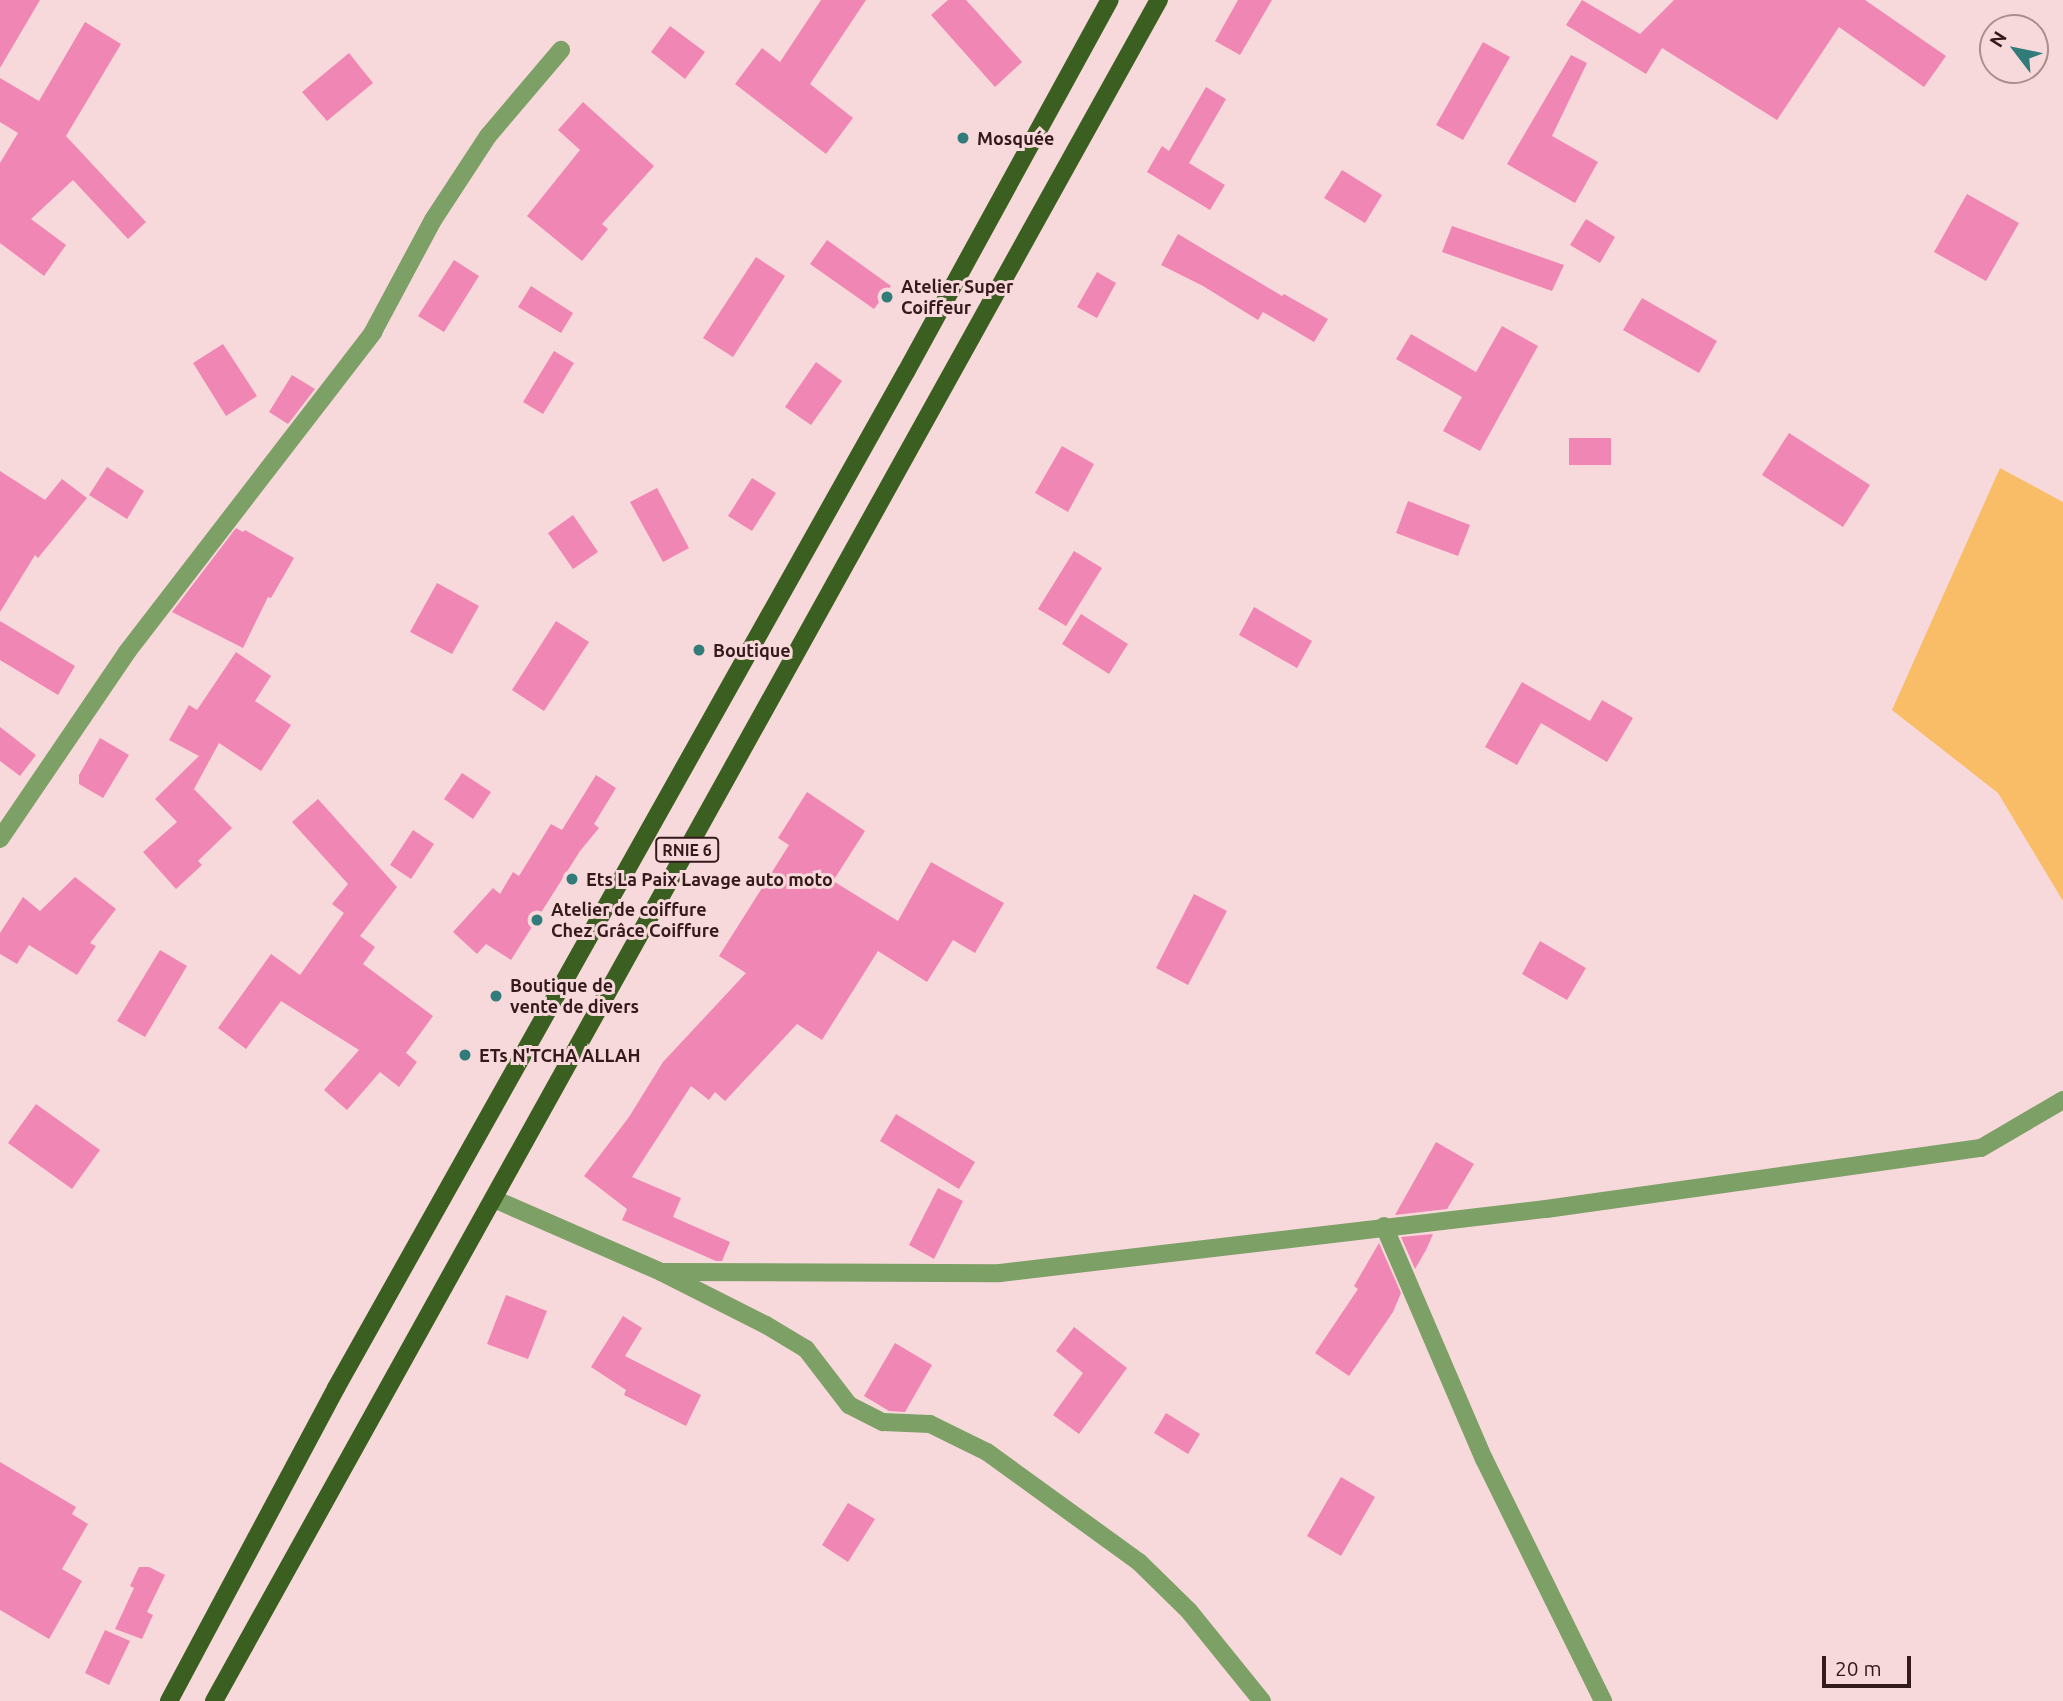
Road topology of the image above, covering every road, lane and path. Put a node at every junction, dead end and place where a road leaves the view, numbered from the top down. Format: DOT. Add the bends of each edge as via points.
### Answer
graph roads {
  1 [pos="1110,0"];
  2 [pos="1160,0"];
  3 [pos="561,50"];
  4 [pos="0,839"];
  5 [pos="2063,1100"];
  6 [pos="494,1199"];
  7 [pos="1384,1226"];
  8 [pos="661,1272"];
  9 [pos="169,1701"];
  10 [pos="214,1701"];
  11 [pos="1262,1701"];
  12 [pos="1603,1701"];
  1 -- 9 [label="main road, RNIE 6" via="336,1388"];
  2 -- 6 [label="main road, RNIE 6"];
  3 -- 4 [label="street" via="488,136 433,219 373,332 127,652"];
  5 -- 7 [label="street" via="1981,1148 1559,1208"];
  6 -- 8 [label="street"];
  6 -- 10 [label="main road, RNIE 6"];
  7 -- 8 [label="street" via="1000,1273"];
  7 -- 12 [label="street" via="1483,1459"];
  8 -- 11 [label="street" via="806,1349 849,1405 883,1422 930,1424 987,1452 1139,1562 1189,1611"];
}
